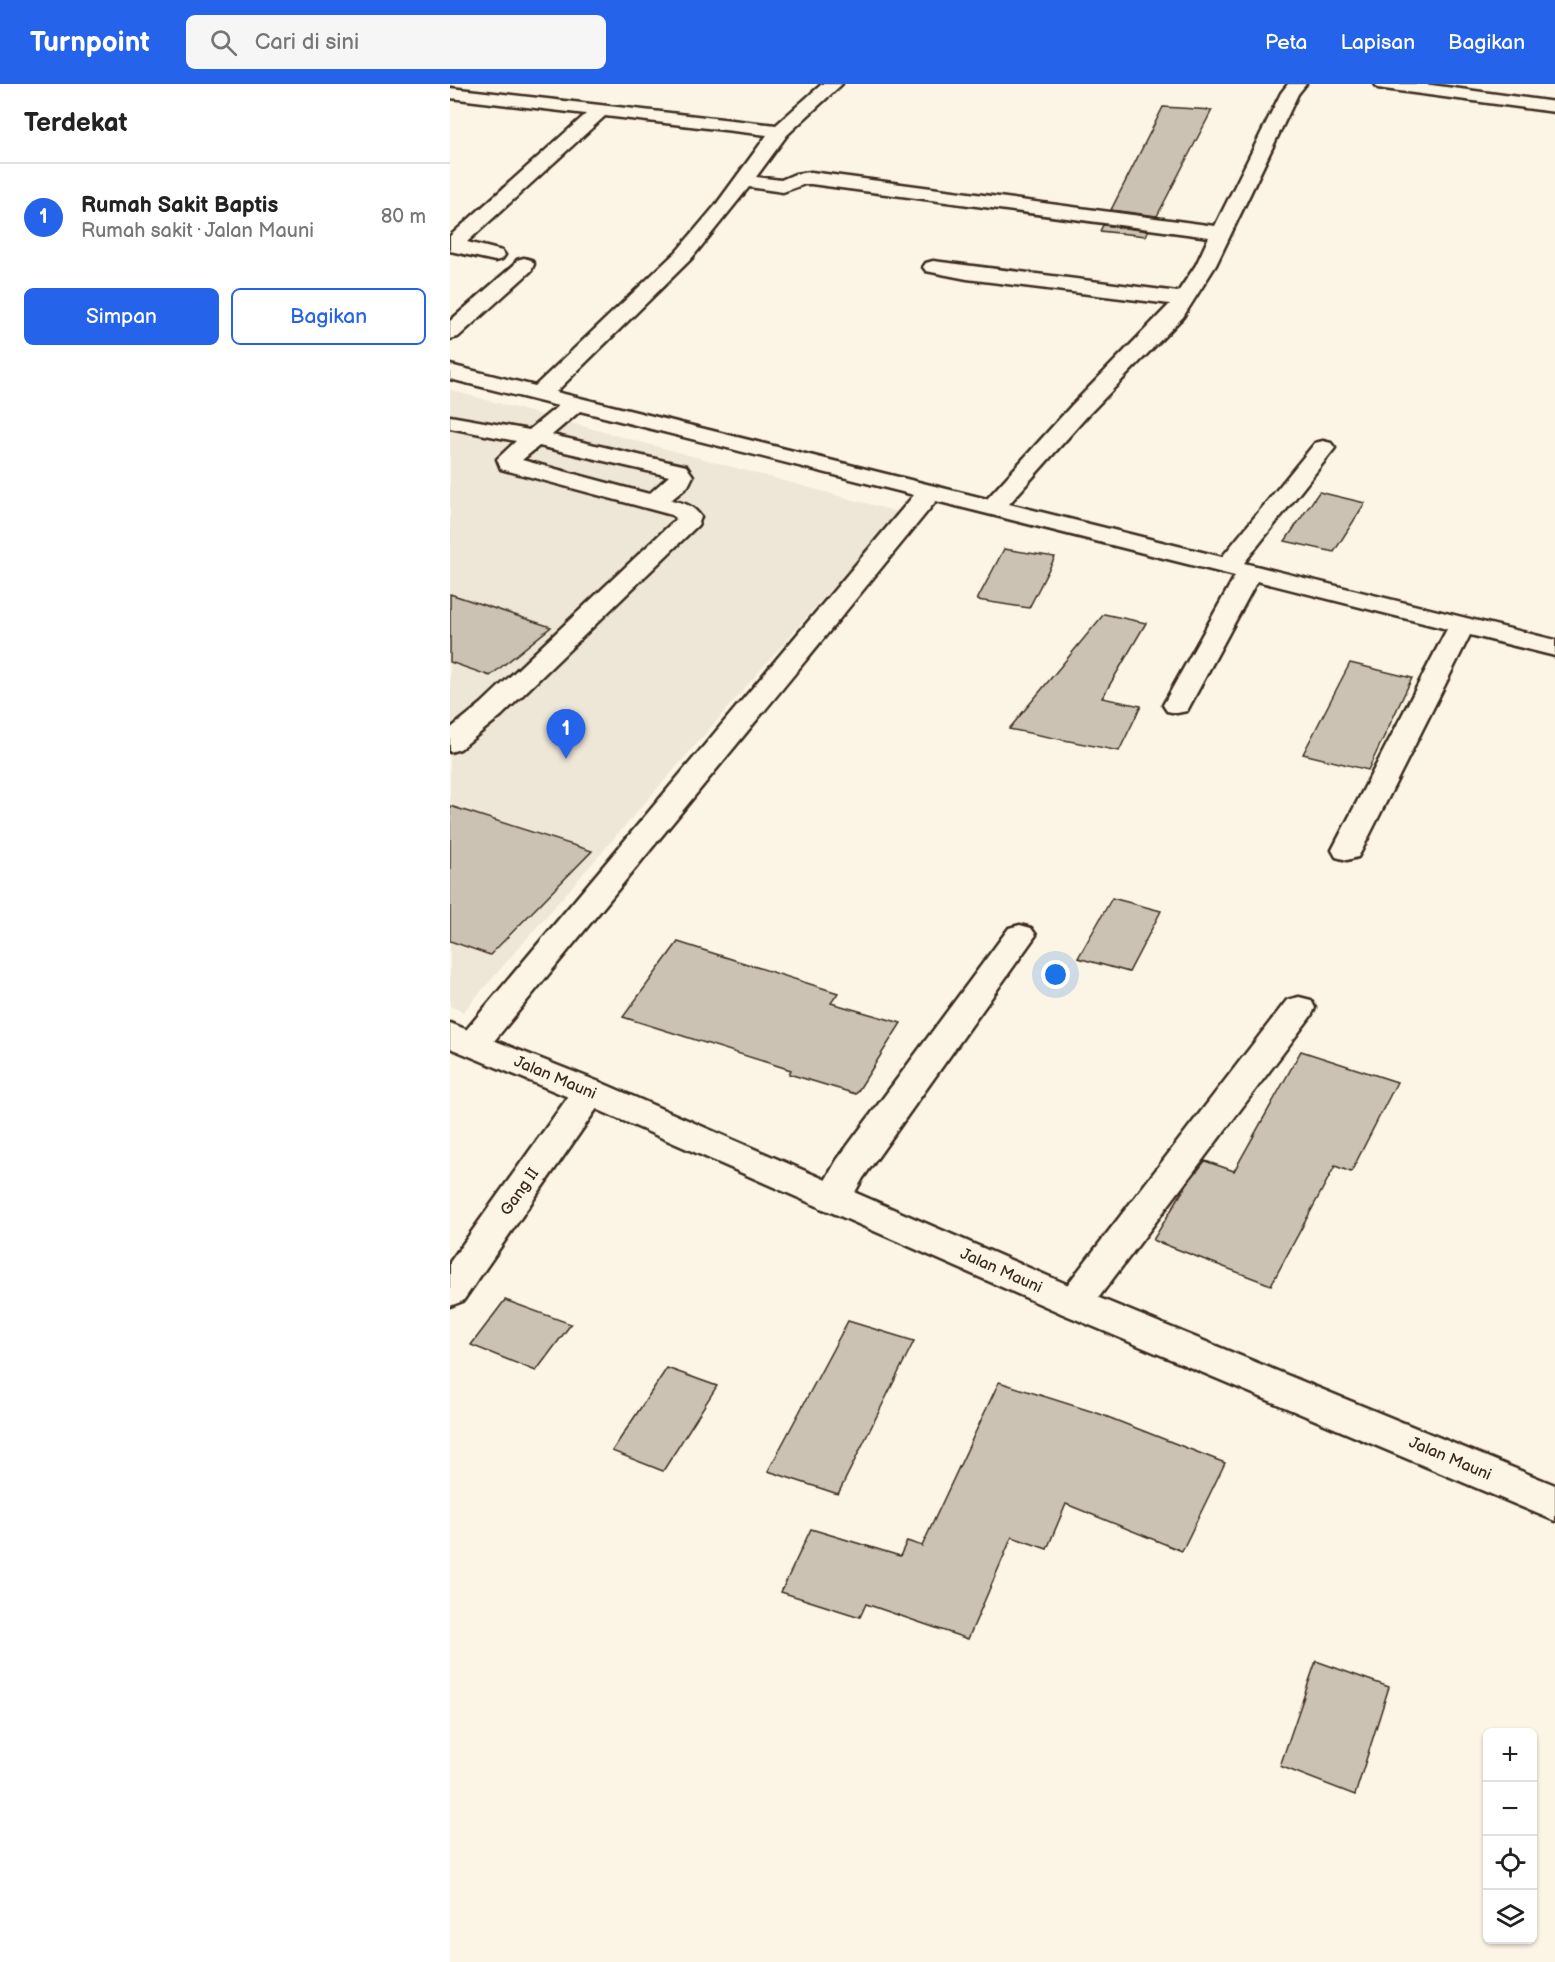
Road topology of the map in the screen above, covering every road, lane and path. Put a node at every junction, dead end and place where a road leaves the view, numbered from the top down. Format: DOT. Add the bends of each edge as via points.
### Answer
graph roads {
  1 [pos="833,84"];
  2 [pos="1297,84"];
  3 [pos="1384,84"];
  4 [pos="550,90"];
  5 [pos="1483,90"];
  6 [pos="450,93"];
  7 [pos="532,103"];
  8 [pos="1555,107"];
  9 [pos="600,111"];
  10 [pos="780,131"];
  11 [pos="744,181"];
  12 [pos="460,227"];
  13 [pos="1222,233"];
  14 [pos="495,255"];
  15 [pos="524,264"];
  16 [pos="933,267"];
  17 [pos="1183,299"];
  18 [pos="450,332"];
  19 [pos="450,372"];
  20 [pos="540,394"];
  21 [pos="576,403"];
  22 [pos="453,422"];
  23 [pos="534,438"];
  24 [pos="1323,448"];
  25 [pos="932,491"];
  26 [pos="653,503"];
  27 [pos="994,506"];
  28 [pos="1239,568"];
  29 [pos="1462,625"];
  30 [pos="1555,648"];
  31 [pos="1177,705"];
  32 [pos="450,743"];
  33 [pos="1347,850"];
  34 [pos="1020,935"];
  35 [pos="1299,1008"];
  36 [pos="462,1039"];
  37 [pos="590,1092"];
  38 [pos="833,1198"];
  39 [pos="450,1291"];
  40 [pos="1074,1303"];
  41 [pos="1555,1503"];
  1 -- 10 [label="street"];
  2 -- 13 [label="street"];
  3 -- 5 [label="street"];
  4 -- 7 [label="street"];
  5 -- 8 [label="street"];
  6 -- 7 [label="street"];
  7 -- 9 [label="street"];
  9 -- 10 [label="street"];
  9 -- 12 [label="street"];
  10 -- 11 [label="street"];
  11 -- 13 [label="street" via="783,186 811,178"];
  11 -- 20 [label="street" via="684,255"];
  12 -- 14 [label="street" via="452,245"];
  13 -- 17 [label="street" via="1206,266"];
  15 -- 18 [label="street"];
  16 -- 17 [label="street"];
  17 -- 27 [label="street"];
  19 -- 20 [label="street"];
  20 -- 21 [label="street"];
  21 -- 23 [label="street"];
  21 -- 25 [label="street"];
  22 -- 23 [label="street"];
  23 -- 26 [label="street" via="509,459 509,464"];
  23 -- 26 [label="street" via="677,471 679,481"];
  24 -- 28 [label="street"];
  25 -- 27 [label="street"];
  25 -- 36 [label="street"];
  26 -- 32 [label="street" via="681,510 689,517 686,525 491,710"];
  27 -- 28 [label="street"];
  28 -- 29 [label="street"];
  28 -- 31 [label="street"];
  29 -- 30 [label="street"];
  29 -- 33 [label="street"];
  34 -- 38 [label="street"];
  35 -- 40 [label="street"];
  36 -- 37 [label="street, Jalan Mauni"];
  37 -- 38 [label="street, Jalan Mauni"];
  37 -- 39 [label="street, Gang II"];
  38 -- 40 [label="street, Jalan Mauni"];
  40 -- 41 [label="street, Jalan Mauni"];
}
